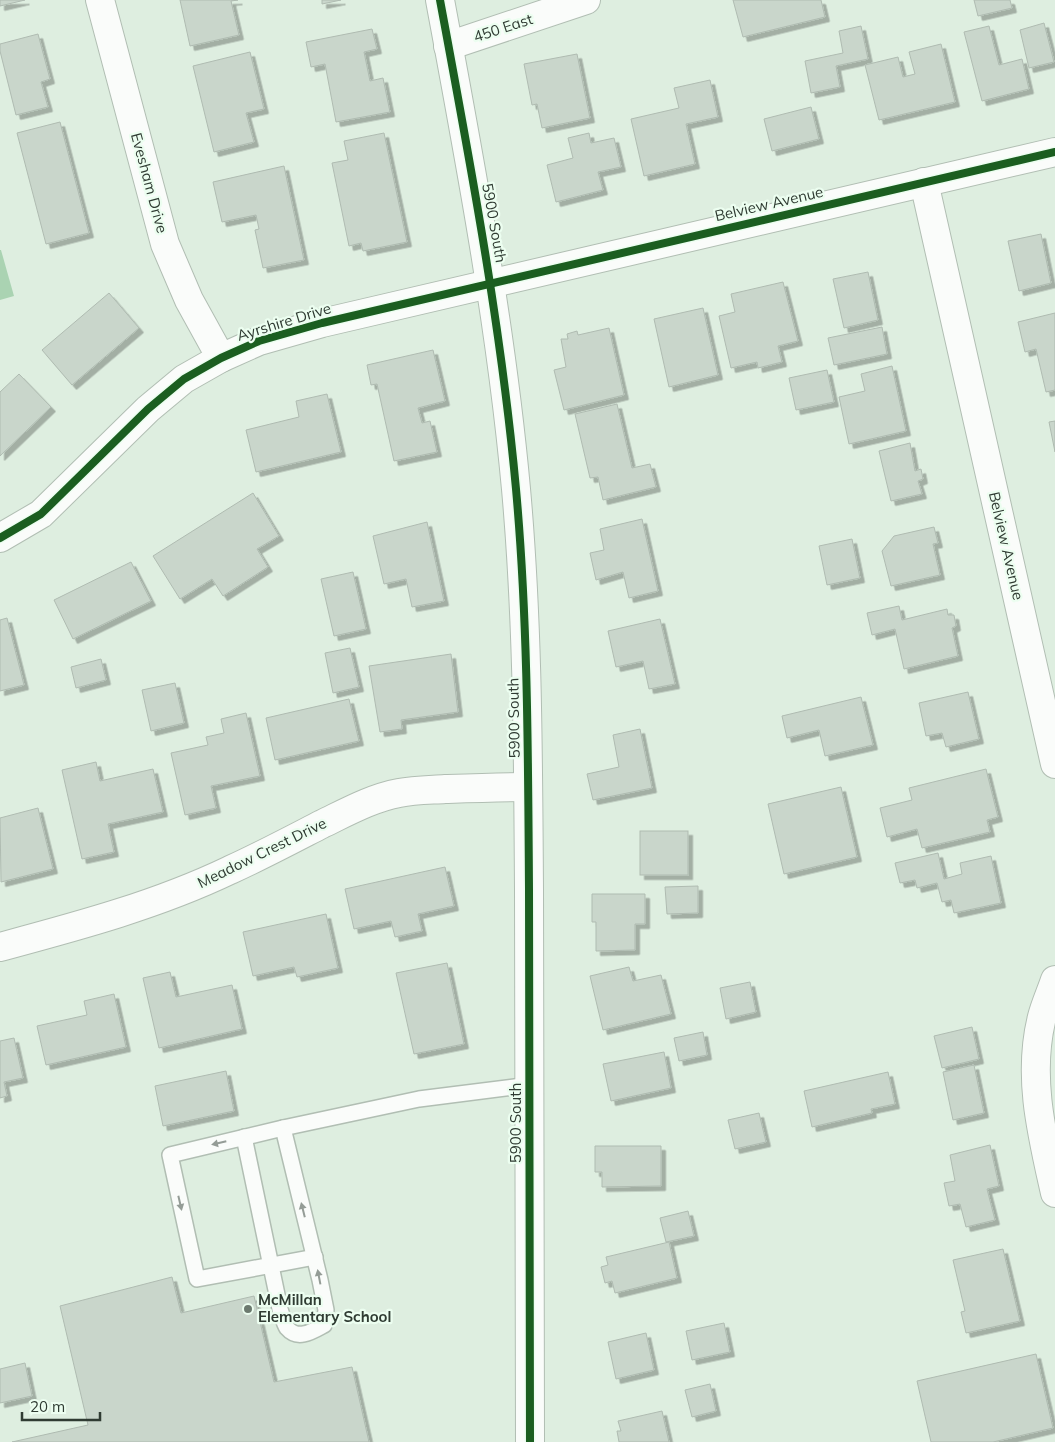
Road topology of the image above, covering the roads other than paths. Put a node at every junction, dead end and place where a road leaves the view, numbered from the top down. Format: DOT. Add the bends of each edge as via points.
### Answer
graph roads {
  1 [pos="100,0"];
  2 [pos="440,0"];
  3 [pos="586,0"];
  4 [pos="448,46"];
  5 [pos="1055,152"];
  6 [pos="924,182"];
  7 [pos="490,284"];
  8 [pos="221,358"];
  9 [pos="0,538"];
  10 [pos="1055,764"];
  11 [pos="528,788"];
  12 [pos="0,947"];
  13 [pos="1055,980"];
  14 [pos="530,1085"];
  15 [pos="283,1128"];
  16 [pos="244,1137"];
  17 [pos="1055,1193"];
  18 [pos="315,1257"];
  19 [pos="272,1266"];
  20 [pos="530,1442"];
  1 -- 8 [label="street, Evesham Drive" via="165,244 189,300"];
  2 -- 4 [label="street, 5900 South"];
  3 -- 4 [label="street, 450 East"];
  4 -- 7 [label="street, 5900 South"];
  5 -- 6 [label="street, Belview Avenue"];
  6 -- 7 [label="street, Belview Avenue"];
  6 -- 10 [label="street, Belview Avenue"];
  7 -- 8 [label="street, Ayrshire Drive" via="322,323 259,341"];
  7 -- 11 [label="street, 5900 South" via="516,488 527,667"];
  8 -- 9 [label="street, Ayrshire Drive" via="177,385 148,409 41,514"];
  11 -- 12 [label="street, Meadow Crest Drive" via="418,791 378,799 189,888 127,912"];
  11 -- 14 [label="street, 5900 South"];
  13 -- 17 [label="street" via="1042,1017 1035,1064 1038,1110"];
  14 -- 15 [label="lane" via="419,1099"];
  14 -- 20 [label="street, 5900 South"];
  15 -- 16 [label="lane"];
  18 -- 15 [label="lane, one-way"];
  16 -- 19 [label="lane"];
  16 -- 19 [label="lane, one-way" via="170,1155 197,1279"];
  18 -- 19 [label="lane"];
  19 -- 18 [label="lane, one-way" via="287,1328 296,1334 309,1334 324,1325 326,1310"];
}
